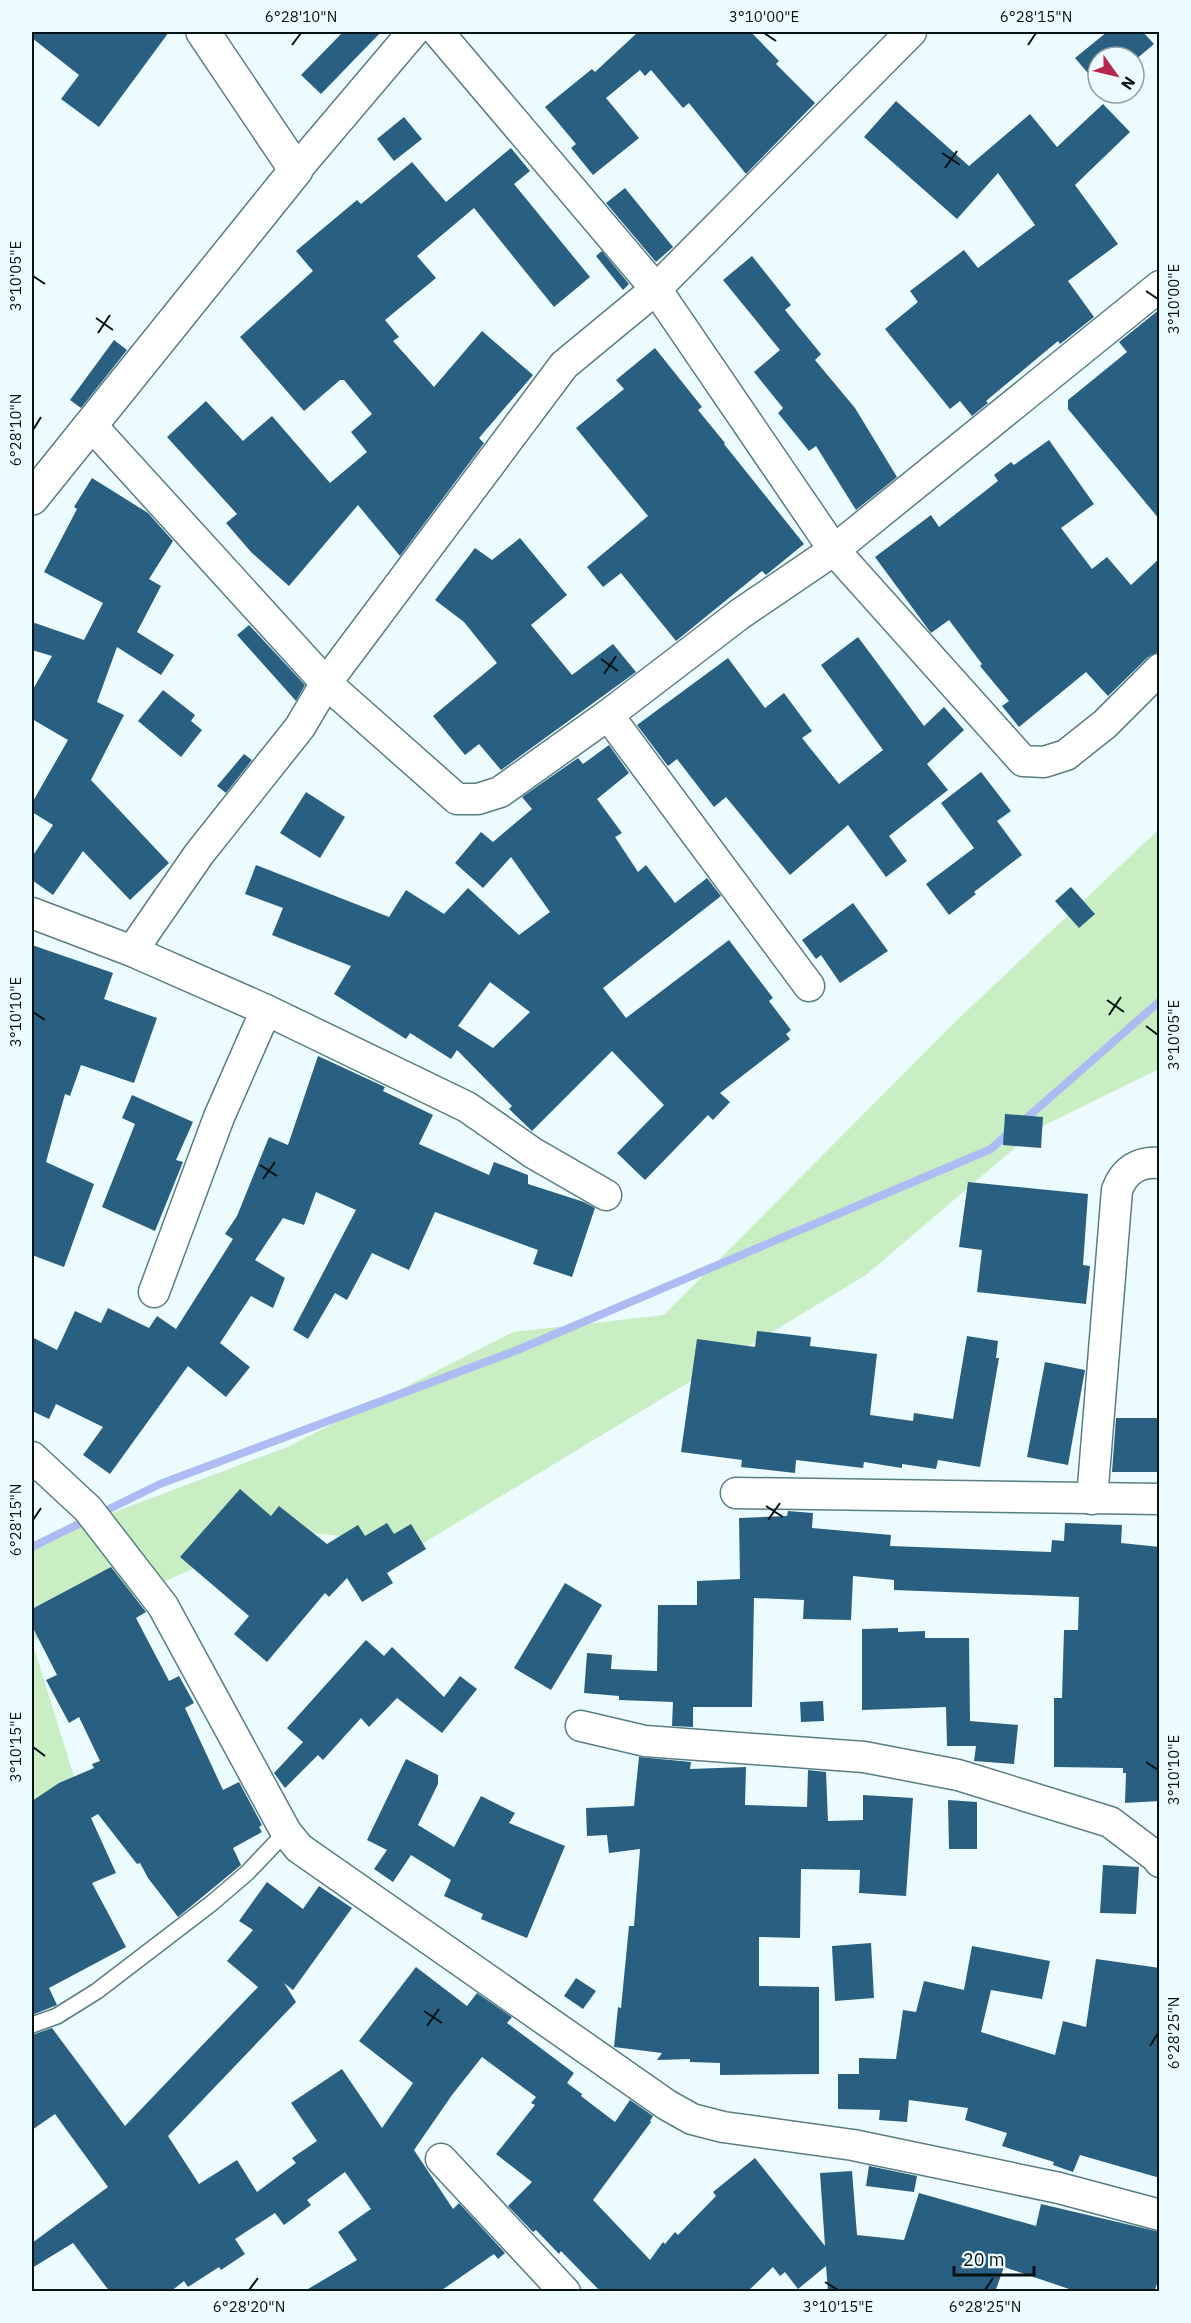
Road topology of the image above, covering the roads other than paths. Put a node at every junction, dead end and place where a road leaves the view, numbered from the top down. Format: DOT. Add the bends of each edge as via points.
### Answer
graph roads {
  1 [pos="203,32"];
  2 [pos="413,32"];
  3 [pos="438,32"];
  4 [pos="911,32"];
  5 [pos="296,170"];
  6 [pos="1160,286"];
  7 [pos="656,289"];
  8 [pos="91,425"];
  9 [pos="32,498"];
  10 [pos="834,550"];
  11 [pos="1160,669"];
  12 [pos="326,683"];
  13 [pos="608,715"];
  14 [pos="32,914"];
  15 [pos="132,951"];
  16 [pos="809,986"];
  17 [pos="266,1010"];
  18 [pos="1160,1163"];
  19 [pos="606,1195"];
  20 [pos="154,1292"];
  21 [pos="32,1457"];
  22 [pos="736,1492"];
  23 [pos="1092,1499"];
  24 [pos="1160,1499"];
  25 [pos="581,1726"];
  26 [pos="286,1832"];
  27 [pos="1160,1862"];
  28 [pos="32,2025"];
  29 [pos="441,2159"];
  30 [pos="1160,2215"];
  31 [pos="565,2292"];
  1 -- 5 [label="street"];
  2 -- 5 [label="street"];
  3 -- 7 [label="street"];
  4 -- 7 [label="street"];
  5 -- 8 [label="street"];
  6 -- 10 [label="street"];
  7 -- 10 [label="street"];
  7 -- 12 [label="street" via="564,365"];
  8 -- 9 [label="street"];
  8 -- 12 [label="street"];
  10 -- 11 [label="street" via="1023,761 1044,762 1066,755 1105,724"];
  10 -- 13 [label="street" via="740,614"];
  12 -- 13 [label="street" via="458,799 478,799 500,792"];
  12 -- 15 [label="street" via="300,727 199,854"];
  13 -- 16 [label="street"];
  14 -- 15 [label="street"];
  15 -- 17 [label="street"];
  17 -- 19 [label="street" via="467,1107 533,1153"];
  17 -- 20 [label="street" via="219,1117"];
  18 -- 23 [label="street" via="1140,1164 1130,1170 1117,1190"];
  21 -- 26 [label="street" via="95,1518 163,1606"];
  22 -- 23 [label="street"];
  23 -- 24 [label="street"];
  25 -- 27 [label="street" via="645,1741 864,1757 958,1775 1110,1822"];
  26 -- 28 [label="lane" via="212,1903 97,1991 57,2016"];
  26 -- 30 [label="street" via="299,1848 692,2119 853,2145 1059,2188"];
  29 -- 31 [label="street"];
}
